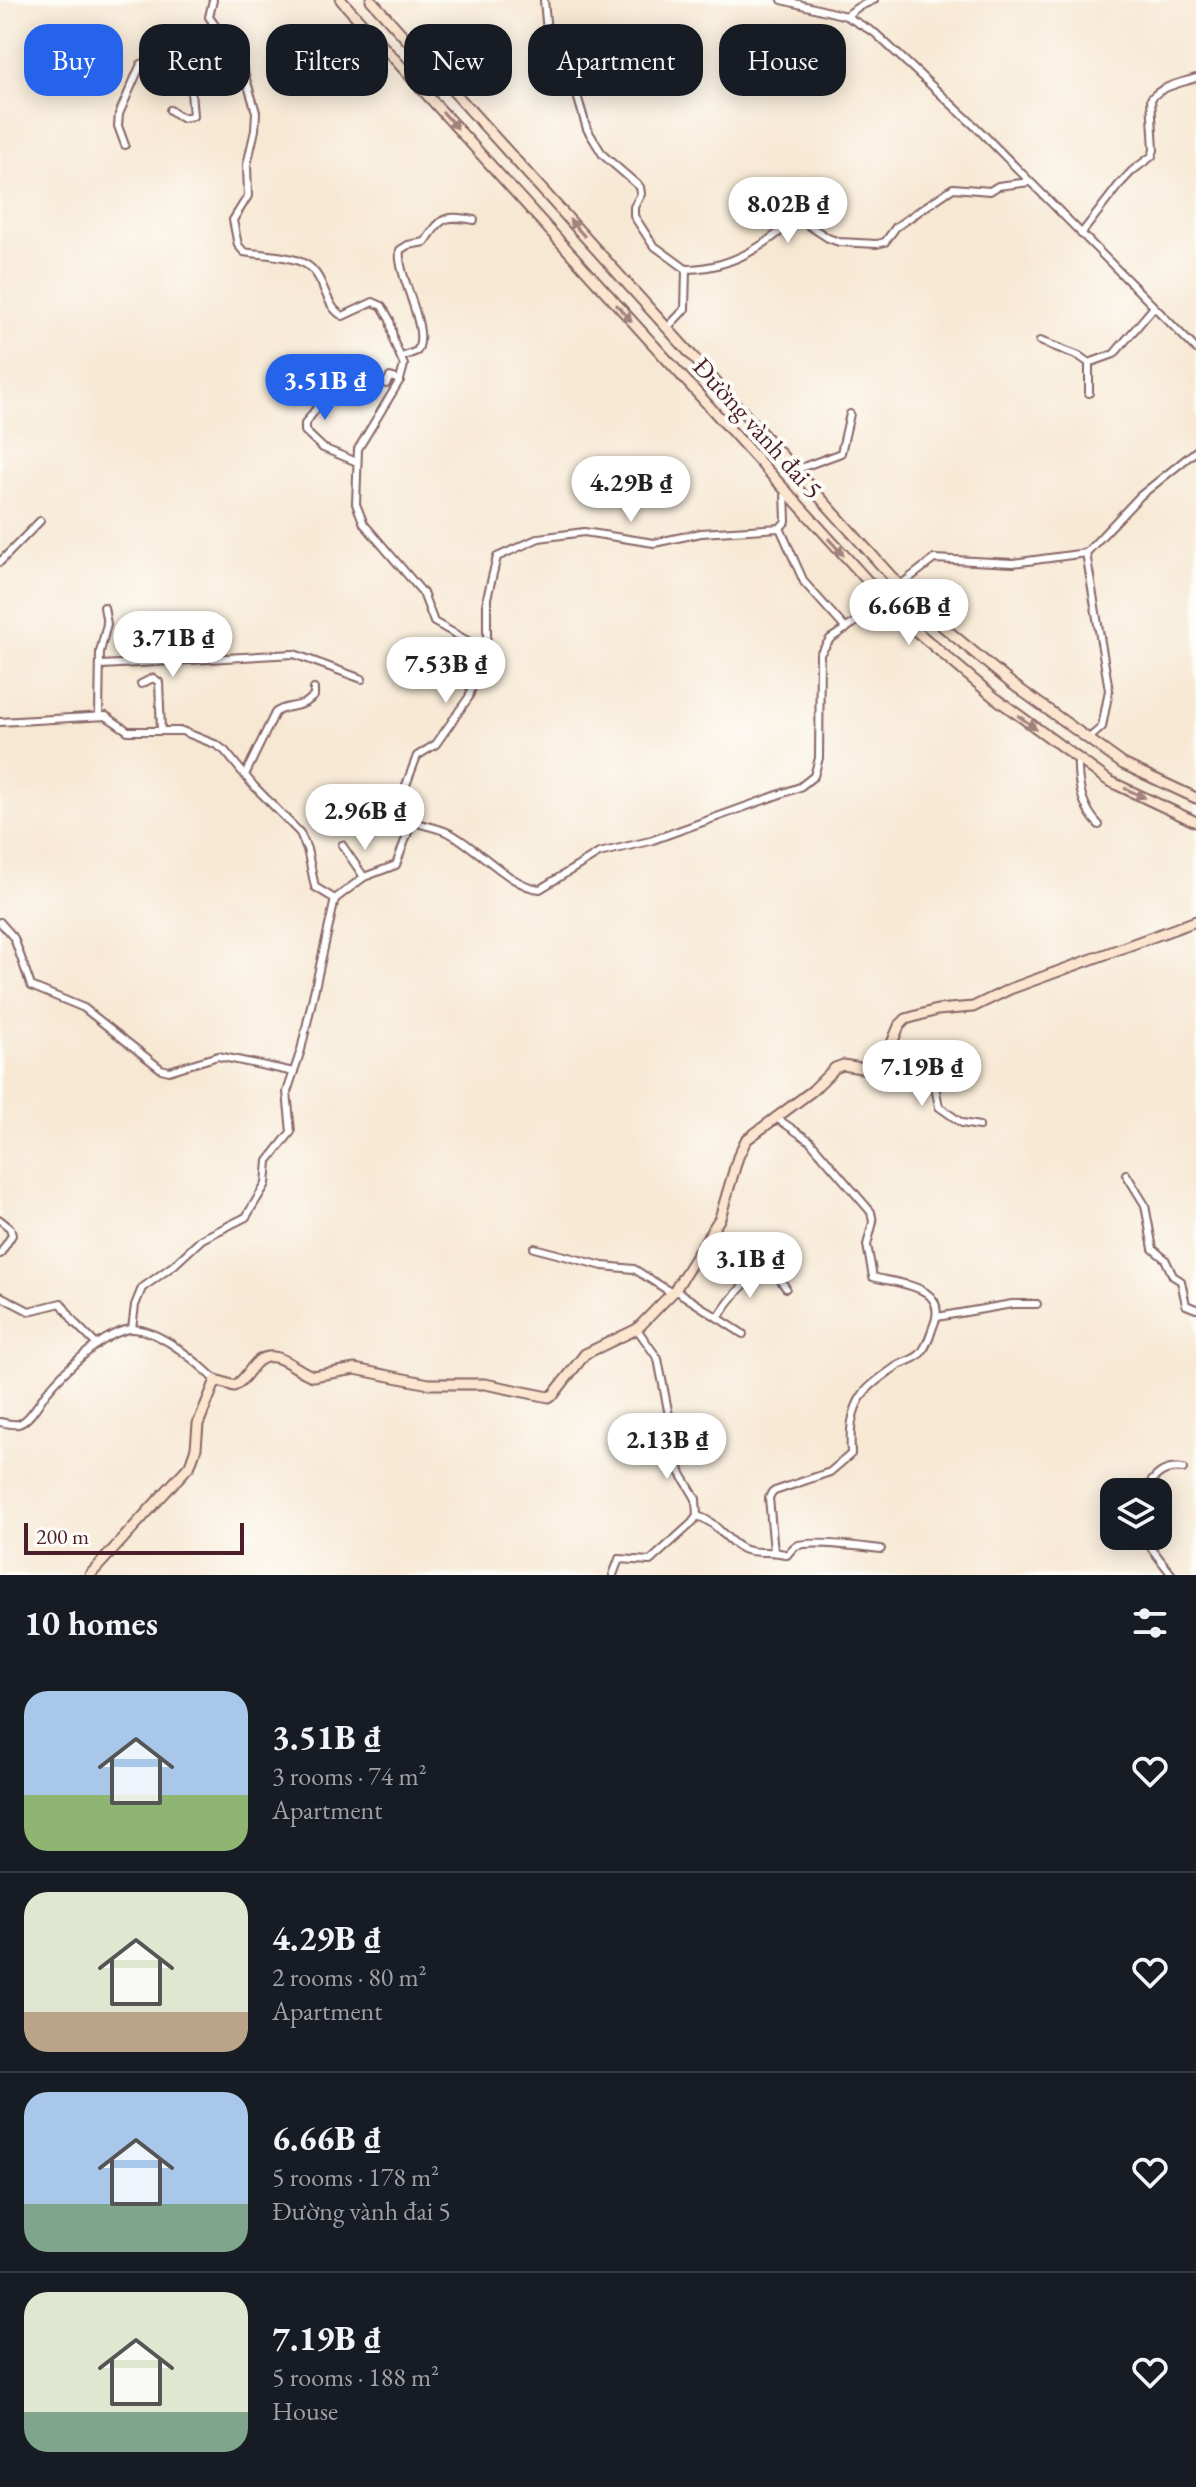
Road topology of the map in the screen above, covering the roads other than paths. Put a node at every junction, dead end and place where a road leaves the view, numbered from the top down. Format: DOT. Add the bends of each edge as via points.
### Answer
graph roads {
  1 [pos="213,0"];
  2 [pos="341,0"];
  3 [pos="371,0"];
  4 [pos="544,0"];
  5 [pos="782,0"];
  6 [pos="874,0"];
  7 [pos="846,16"];
  8 [pos="212,24"];
  9 [pos="139,69"];
  10 [pos="1196,78"];
  11 [pos="250,92"];
  12 [pos="191,96"];
  13 [pos="170,110"];
  14 [pos="125,145"];
  15 [pos="1030,182"];
  16 [pos="474,220"];
  17 [pos="1081,234"];
  18 [pos="686,269"];
  19 [pos="1154,307"];
  20 [pos="667,328"];
  21 [pos="1040,341"];
  22 [pos="1196,349"];
  23 [pos="402,357"];
  24 [pos="1089,363"];
  25 [pos="400,380"];
  26 [pos="386,384"];
  27 [pos="322,389"];
  28 [pos="1089,393"];
  29 [pos="850,414"];
  30 [pos="1196,451"];
  31 [pos="357,462"];
  32 [pos="795,470"];
  33 [pos="784,489"];
  34 [pos="40,521"];
  35 [pos="780,528"];
  36 [pos="1086,553"];
  37 [pos="0,562"];
  38 [pos="899,586"];
  39 [pos="881,597"];
  40 [pos="104,607"];
  41 [pos="846,629"];
  42 [pos="484,650"];
  43 [pos="102,665"];
  44 [pos="362,679"];
  45 [pos="141,684"];
  46 [pos="314,689"];
  47 [pos="99,715"];
  48 [pos="0,722"];
  49 [pos="161,731"];
  50 [pos="1088,739"];
  51 [pos="1078,758"];
  52 [pos="245,775"];
  53 [pos="1196,798"];
  54 [pos="1196,822"];
  55 [pos="411,824"];
  56 [pos="1099,825"];
  57 [pos="342,845"];
  58 [pos="364,877"];
  59 [pos="335,899"];
  60 [pos="1196,921"];
  61 [pos="0,922"];
  62 [pos="888,1053"];
  63 [pos="294,1072"];
  64 [pos="775,1117"];
  65 [pos="979,1126"];
  66 [pos="1126,1174"];
  67 [pos="0,1220"];
  68 [pos="534,1248"];
  69 [pos="0,1254"];
  70 [pos="786,1288"];
  71 [pos="673,1292"];
  72 [pos="0,1296"];
  73 [pos="1037,1304"];
  74 [pos="1196,1309"];
  75 [pos="937,1317"];
  76 [pos="718,1318"];
  77 [pos="132,1329"];
  78 [pos="637,1329"];
  79 [pos="743,1334"];
  80 [pos="97,1345"];
  81 [pos="216,1380"];
  82 [pos="0,1422"];
  83 [pos="1183,1469"];
  84 [pos="1153,1478"];
  85 [pos="697,1516"];
  86 [pos="881,1549"];
  87 [pos="1153,1550"];
  88 [pos="774,1551"];
  89 [pos="90,1575"];
  90 [pos="613,1575"];
  91 [pos="1172,1575"];
  1 -- 8 [label="street" via="208,12"];
  2 -- 33 [label="main road, Đường vành đai 5, one-way"];
  20 -- 3 [label="main road, Đường vành đai 5, one-way"];
  4 -- 18 [label="street" via="547,32 568,65 594,143 640,187 634,216 653,245"];
  5 -- 7 [label="street"];
  6 -- 7 [label="street"];
  7 -- 15 [label="street" via="875,33"];
  9 -- 14 [label="street" via="119,114"];
  10 -- 17 [label="street" via="1155,93 1152,156 1132,171"];
  11 -- 23 [label="street" via="255,130 247,165 248,196 233,220 238,245 244,252 307,265 343,316 378,303 390,320"];
  12 -- 13 [label="street" via="193,116 182,118"];
  15 -- 17 [label="street"];
  15 -- 18 [label="street" via="990,191 953,188 896,227 885,242 839,242 802,221 792,221 759,247 728,262"];
  16 -- 23 [label="street" via="447,217 425,242 400,250 421,343 417,351"];
  17 -- 19 [label="street"];
  18 -- 20 [label="street" via="685,309"];
  19 -- 22 [label="street"];
  19 -- 24 [label="street" via="1114,354"];
  20 -- 32 [label="main road, Đường vành đai 5"];
  21 -- 24 [label="street"];
  23 -- 25 [label="street"];
  24 -- 28 [label="street"];
  25 -- 26 [label="street" via="390,377"];
  25 -- 31 [label="street" via="361,443"];
  27 -- 31 [label="street" via="325,396 305,431 323,448"];
  29 -- 32 [label="street" via="841,453"];
  30 -- 36 [label="street" via="1140,496"];
  31 -- 42 [label="street" via="356,504 364,524 423,593 434,622"];
  32 -- 38 [label="main road, Đường vành đai 5"];
  33 -- 35 [label="street" via="786,521"];
  33 -- 39 [label="main road, Đường vành đai 5, one-way"];
  34 -- 37 [label="street"];
  35 -- 41 [label="street" via="804,582"];
  35 -- 42 [label="street" via="701,533 663,543 594,532 533,541 495,560"];
  36 -- 38 [label="street" via="1013,563 934,559"];
  36 -- 50 [label="street" via="1109,690 1102,727"];
  38 -- 50 [label="main road, Đường vành đai 5" via="1011,683"];
  39 -- 41 [label="street"];
  39 -- 51 [label="main road, Đường vành đai 5, one-way" via="994,697"];
  40 -- 43 [label="street"];
  41 -- 55 [label="street" via="820,654 819,758 814,776 800,787 650,841 599,853 540,889 524,885 451,834"];
  42 -- 55 [label="street" via="466,703 436,744 417,756 397,811"];
  43 -- 44 [label="street" via="294,654"];
  43 -- 47 [label="street"];
  45 -- 49 [label="street" via="153,678 159,682"];
  46 -- 52 [label="street" via="306,704 275,713"];
  47 -- 48 [label="street"];
  47 -- 49 [label="street" via="113,718 128,731"];
  49 -- 52 [label="street" via="182,731 217,745"];
  50 -- 53 [label="main road, Đường vành đai 5" via="1123,764"];
  51 -- 54 [label="main road, Đường vành đai 5, one-way" via="1109,781"];
  51 -- 56 [label="street" via="1084,806"];
  52 -- 59 [label="street" via="300,833 313,883"];
  55 -- 58 [label="street" via="396,865"];
  57 -- 58 [label="street"];
  58 -- 59 [label="street"];
  59 -- 63 [label="street"];
  60 -- 62 [label="main road" via="973,1007 906,1019"];
  61 -- 63 [label="street" via="14,938 31,986 84,1008 161,1069 218,1056"];
  62 -- 64 [label="main road" via="867,1069 839,1066"];
  62 -- 65 [label="street" via="935,1086 939,1107 962,1123"];
  63 -- 77 [label="street" via="286,1099 291,1132 268,1161 264,1190 242,1221 202,1239 142,1288"];
  64 -- 71 [label="main road" via="742,1148 720,1218"];
  64 -- 75 [label="street" via="810,1141 871,1212 867,1245 873,1277 918,1288 935,1304"];
  66 -- 74 [label="street" via="1145,1205 1153,1249 1181,1281 1186,1305"];
  67 -- 69 [label="street" via="12,1235"];
  68 -- 71 [label="street" via="634,1269"];
  70 -- 76 [label="street" via="775,1274 762,1273 741,1287"];
  71 -- 76 [label="street"];
  71 -- 78 [label="main road"];
  72 -- 80 [label="street" via="29,1311 61,1303"];
  73 -- 75 [label="street"];
  75 -- 88 [label="street" via="920,1355 895,1367 862,1395 850,1424 851,1454 846,1460 821,1476 772,1492"];
  76 -- 79 [label="street"];
  77 -- 80 [label="street"];
  77 -- 81 [label="street" via="182,1350"];
  78 -- 81 [label="main road" via="585,1354 549,1397 485,1384 429,1384 355,1369 313,1376 270,1357 256,1363 234,1386"];
  78 -- 85 [label="street" via="658,1359 680,1472 696,1499"];
  80 -- 82 [label="street" via="53,1384 24,1421"];
  81 -- 89 [label="main road" via="197,1428 190,1465"];
  83 -- 84 [label="street" via="1172,1467"];
  85 -- 88 [label="street" via="746,1550"];
  85 -- 90 [label="street" via="650,1561 619,1559"];
  86 -- 88 [label="street" via="801,1544 787,1555"];
  87 -- 91 [label="street"];
}
